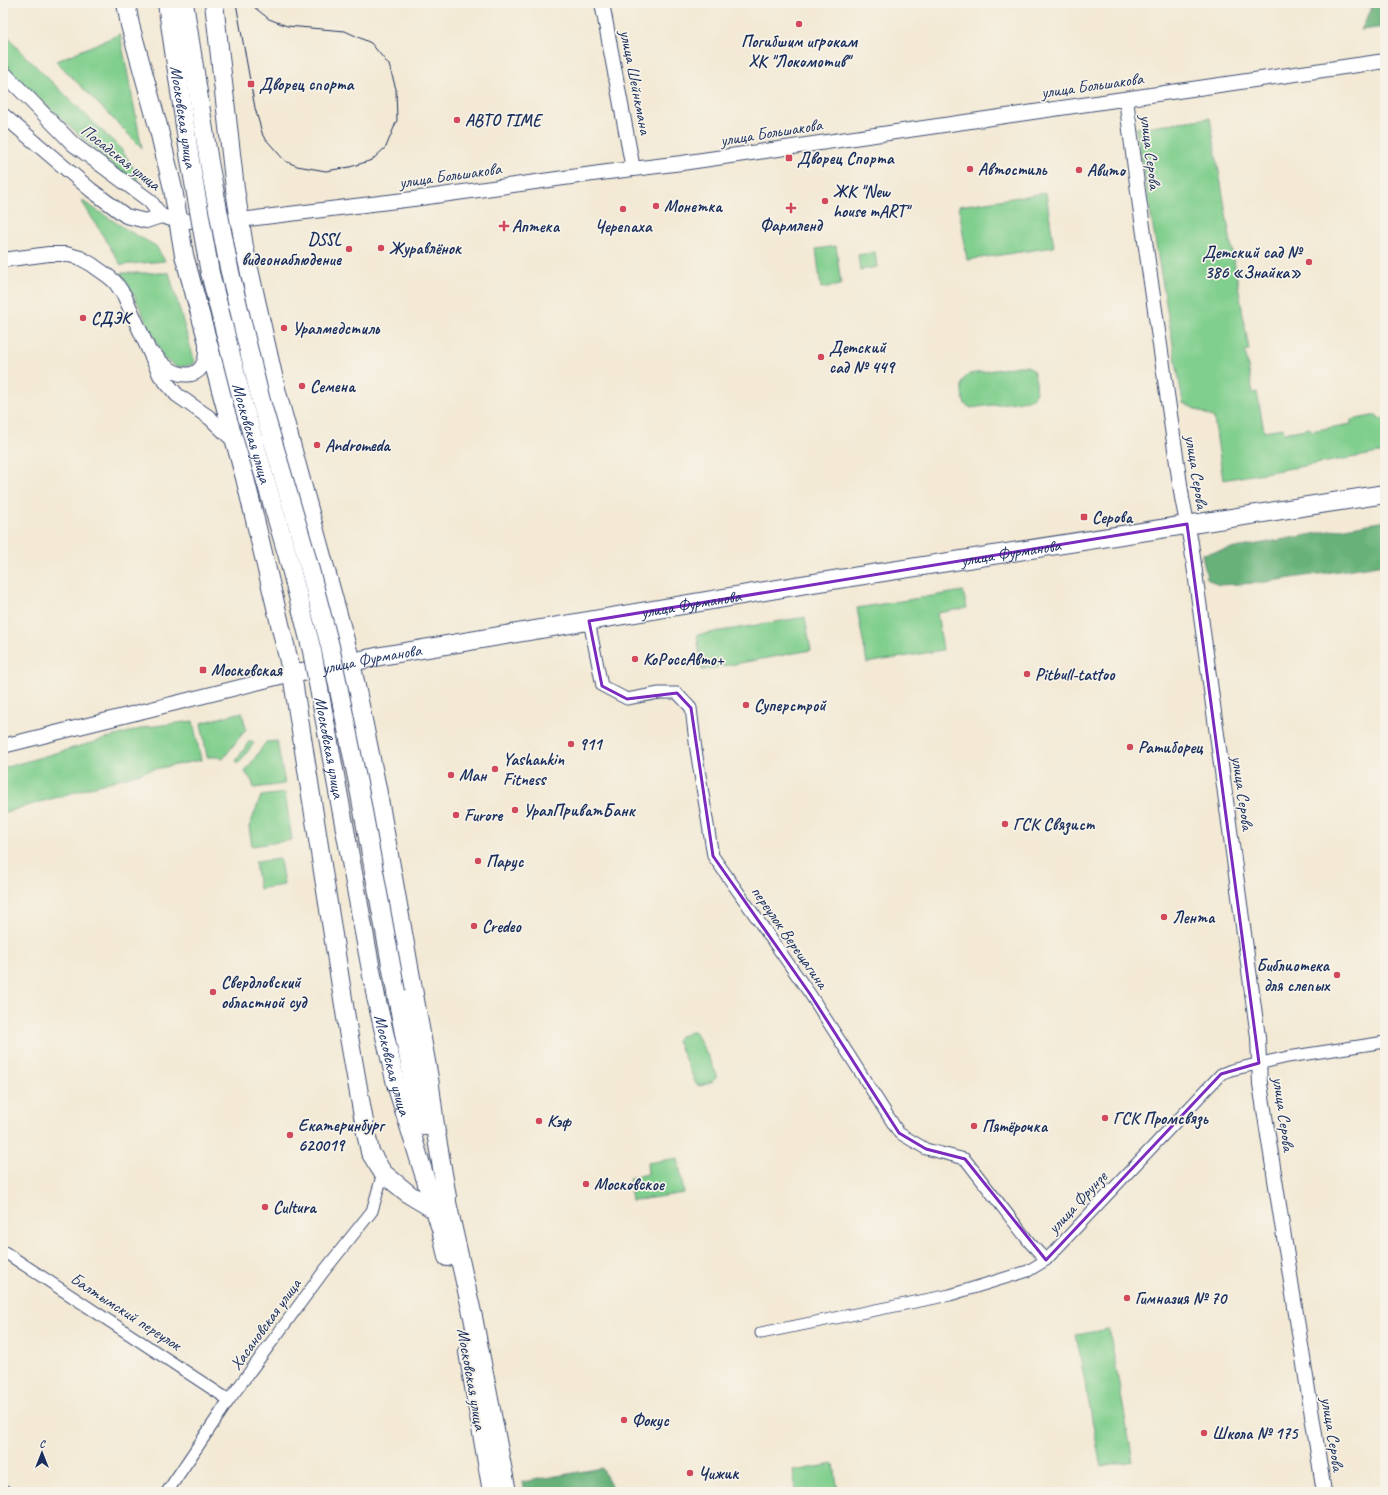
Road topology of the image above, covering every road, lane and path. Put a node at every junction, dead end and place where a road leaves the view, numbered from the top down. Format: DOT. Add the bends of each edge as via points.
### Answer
graph roads {
  1 [pos="126,3"];
  2 [pos="167,3"];
  3 [pos="184,3"];
  4 [pos="214,3"];
  5 [pos="602,3"];
  6 [pos="1385,61"];
  7 [pos="3,72"];
  8 [pos="1126,99"];
  9 [pos="3,115"];
  10 [pos="633,169"];
  11 [pos="161,216"];
  12 [pos="240,220"];
  13 [pos="179,221"];
  14 [pos="3,260"];
  15 [pos="205,335"];
  16 [pos="147,343"];
  17 [pos="234,441"];
  18 [pos="1385,494"];
  19 [pos="1187,524"];
  20 [pos="589,621"];
  21 [pos="352,662"];
  22 [pos="292,674"];
  23 [pos="3,746"];
  24 [pos="1385,1042"];
  25 [pos="1259,1063"];
  26 [pos="383,1173"];
  27 [pos="447,1197"];
  28 [pos="435,1210"];
  29 [pos="3,1251"];
  30 [pos="1046,1260"];
  31 [pos="761,1334"];
  32 [pos="229,1400"];
  33 [pos="3,1490"];
  34 [pos="7,1492"];
  35 [pos="167,1492"];
  36 [pos="492,1492"];
  37 [pos="507,1492"];
  38 [pos="1324,1492"];
  1 -- 13 [label="main road, Московская улица"];
  2 -- 28 [label="main road, Московская улица, bridge" via="210,273 244,407 288,557 312,651 376,997 396,1084"];
  3 -- 27 [label="main road, Московская улица, bridge" via="229,268 261,401 330,646 413,1080"];
  4 -- 12 [label="main road"];
  5 -- 10 [label="street, улица Шейнкмана"];
  6 -- 8 [label="street, улица Большакова"];
  7 -- 11 [label="street, Посадская улица" via="73,144 150,201"];
  8 -- 10 [label="street, улица Большакова"];
  8 -- 19 [label="street, улица Серова"];
  9 -- 11 [label="street, Посадская улица" via="91,190 126,216 146,221"];
  10 -- 12 [label="street, улица Большакова"];
  11 -- 13 [label="street, улица Большакова"];
  12 -- 13 [label="street, улица Большакова"];
  12 -- 21 [label="main road" via="277,393"];
  13 -- 15 [label="main road, Московская улица" via="184,255"];
  14 -- 16 [label="street" via="66,254 91,264 108,276 121,290"];
  15 -- 16 [label="street" via="204,364 199,372 192,374 170,370 160,363"];
  15 -- 17 [label="main road, Московская улица"];
  16 -- 17 [label="street" via="160,375 169,386 210,418"];
  17 -- 22 [label="main road, Московская улица"];
  18 -- 19 [label="main road, улица Фурманова"];
  19 -- 20 [label="main road, улица Фурманова"];
  19 -- 25 [label="street, улица Серова" via="1258,1037"];
  20 -- 21 [label="main road, улица Фурманова"];
  20 -- 30 [label="street, переулок Верещагина" via="602,686 627,699 659,693 677,693 691,708 713,856 810,994 899,1133 926,1149 965,1159"];
  21 -- 22 [label="main road, улица Фурманова"];
  21 -- 27 [label="main road" via="404,937"];
  22 -- 23 [label="street, улица Фурманова"];
  22 -- 26 [label="main road, Московская улица" via="366,1133 370,1152"];
  24 -- 25 [label="street, улица Фрунзе"];
  25 -- 30 [label="street, улица Фрунзе" via="1221,1074"];
  25 -- 38 [label="street, улица Серова" via="1260,1084"];
  26 -- 28 [label="main road, Московская улица" via="410,1195"];
  26 -- 32 [label="street, Хасановская улица" via="372,1210"];
  27 -- 37 [label="main road, Московская улица"];
  28 -- 36 [label="main road, Московская улица" via="462,1319"];
  29 -- 32 [label="street, Балтымский переулок"];
  30 -- 31 [label="street, улица Фрунзе" via="1028,1271 950,1295"];
  32 -- 35 [label="street, Хасановская улица"];
  33 -- 34 [label="street"];
}
